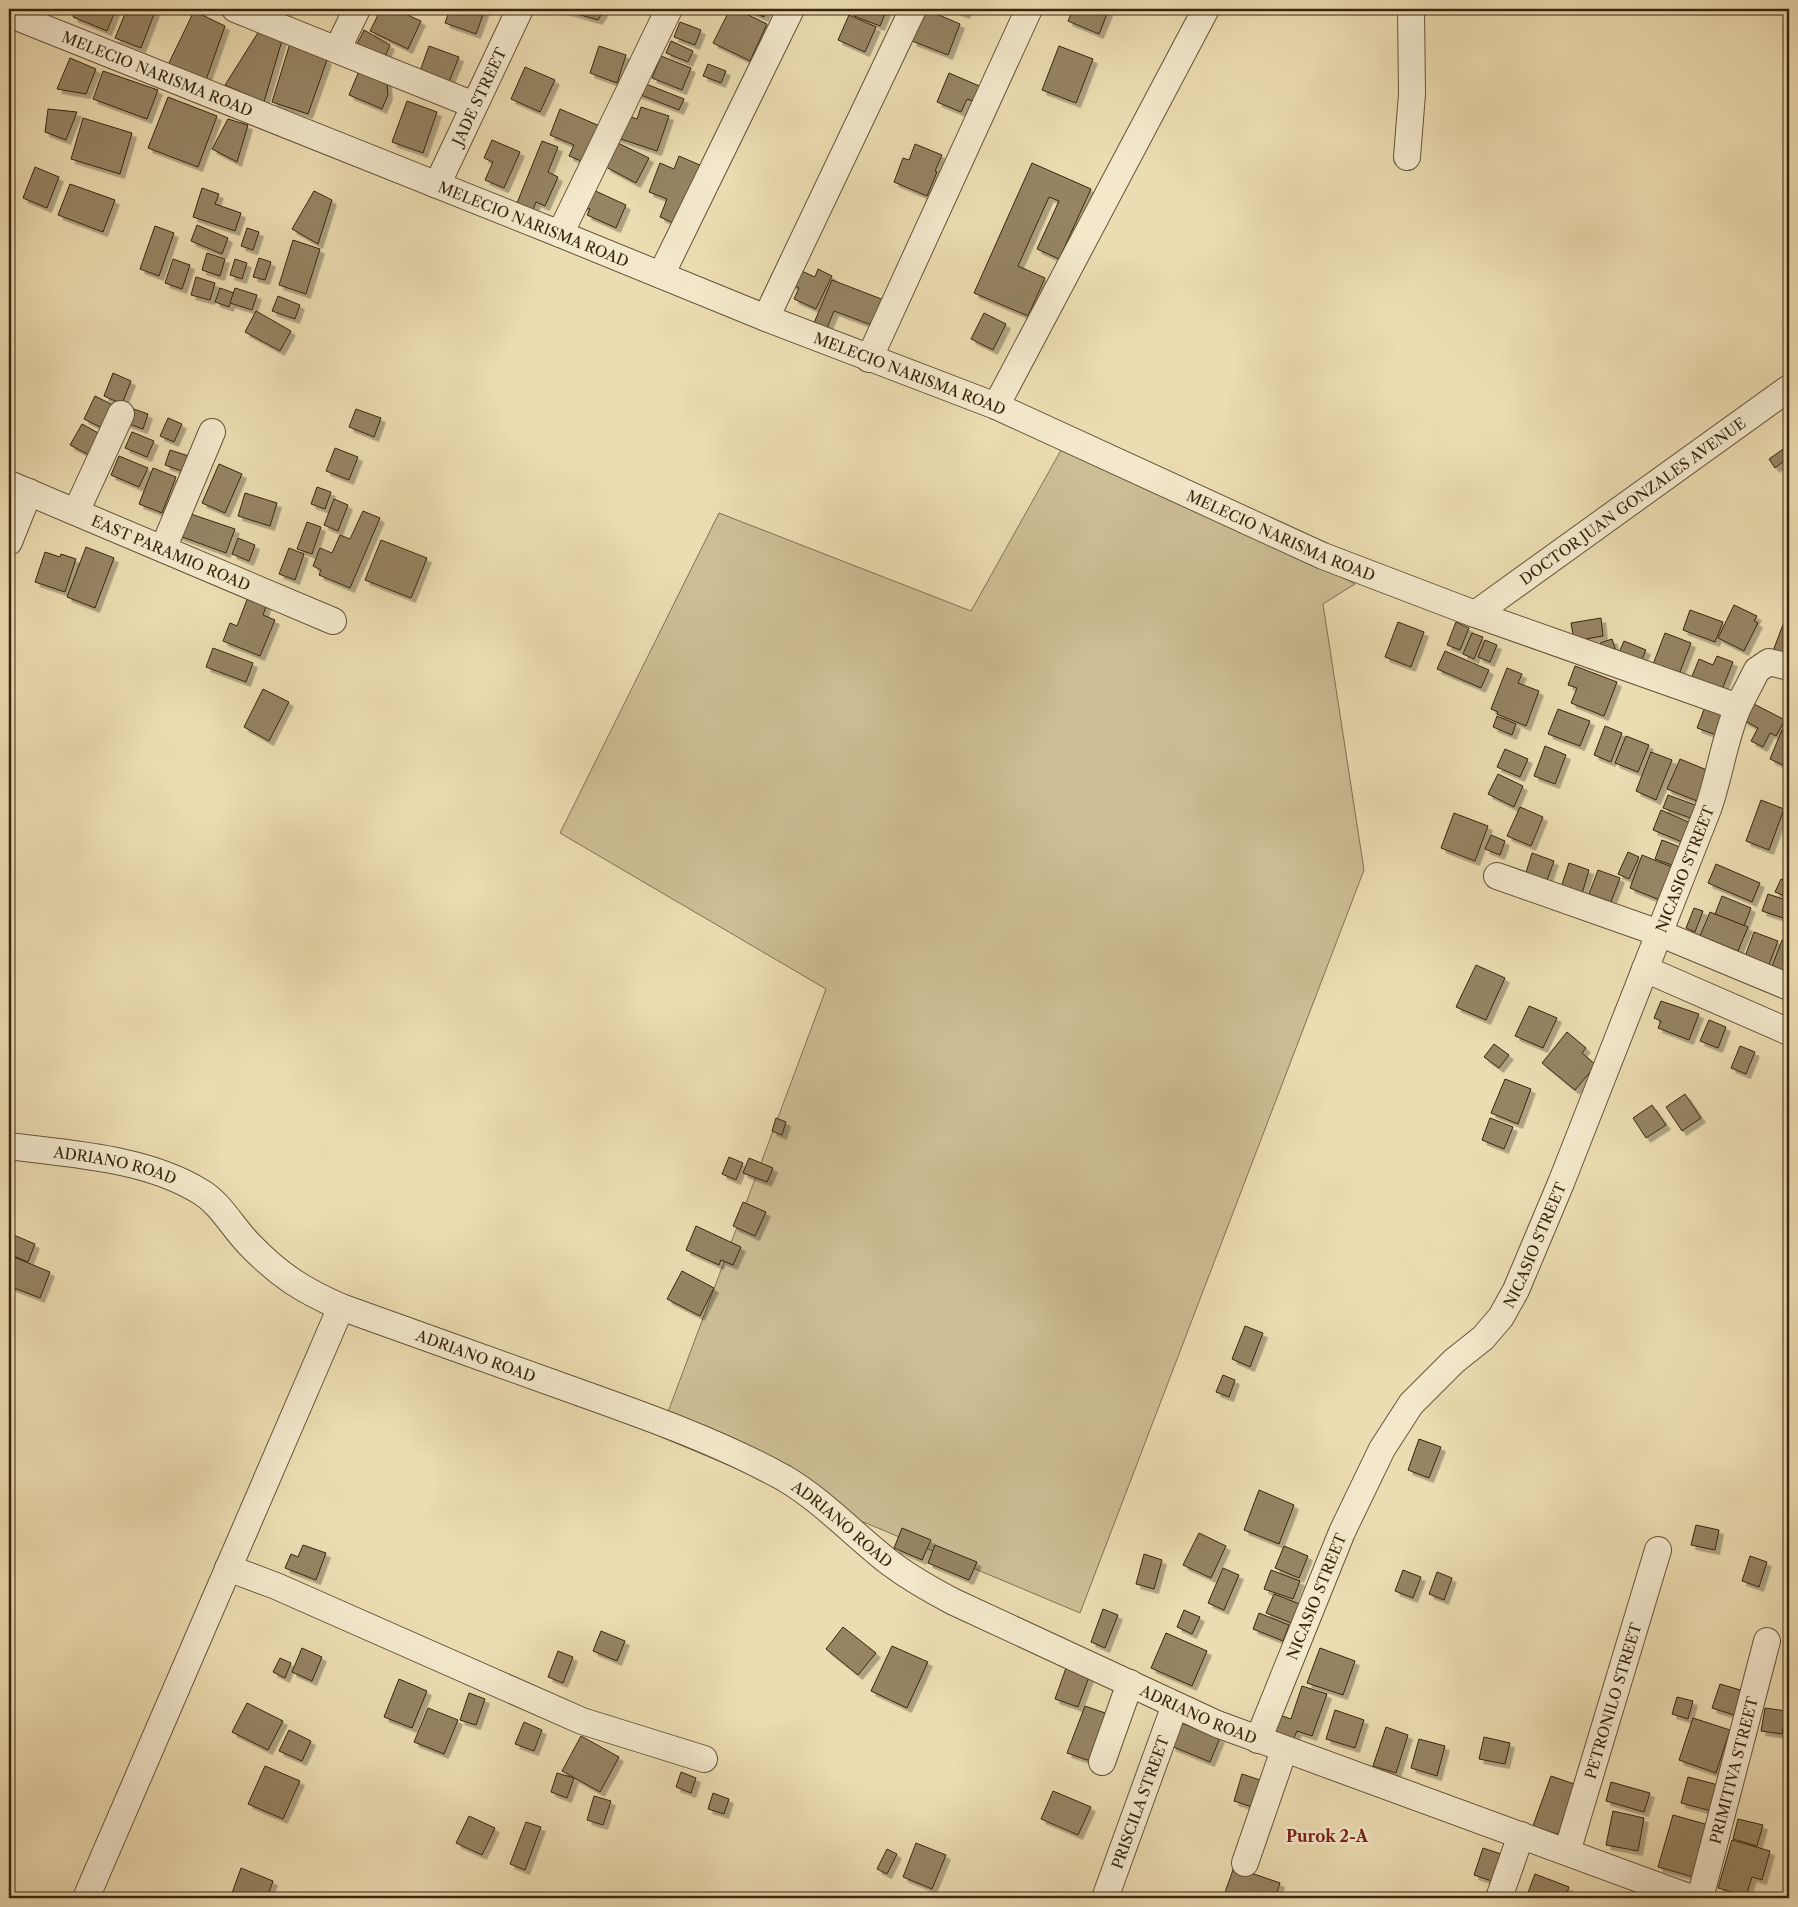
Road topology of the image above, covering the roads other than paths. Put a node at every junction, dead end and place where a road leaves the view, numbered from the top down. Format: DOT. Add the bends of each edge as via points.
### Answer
graph roads {
  1 [pos="235,9"];
  2 [pos="357,9"];
  3 [pos="520,9"];
  4 [pos="669,9"];
  5 [pos="791,9"];
  6 [pos="913,9"];
  7 [pos="1029,9"];
  8 [pos="1206,9"];
  9 [pos="1412,9"];
  10 [pos="9,14"];
  11 [pos="337,50"];
  12 [pos="474,105"];
  13 [pos="1407,157"];
  14 [pos="437,185"];
  15 [pos="560,234"];
  16 [pos="661,275"];
  17 [pos="766,318"];
  18 [pos="869,359"];
  19 [pos="1789,388"];
  20 [pos="996,406"];
  21 [pos="121,414"];
  22 [pos="212,432"];
  23 [pos="19,488"];
  24 [pos="76,512"];
  25 [pos="9,542"];
  26 [pos="164,550"];
  27 [pos="1475,614"];
  28 [pos="333,621"];
  29 [pos="1789,668"];
  30 [pos="1738,707"];
  31 [pos="1497,876"];
  32 [pos="1659,933"];
  33 [pos="1645,969"];
  34 [pos="1789,987"];
  35 [pos="1789,1032"];
  36 [pos="9,1146"];
  37 [pos="341,1307"];
  38 [pos="1658,1550"];
  39 [pos="228,1568"];
  40 [pos="1767,1641"];
  41 [pos="1130,1683"];
  42 [pos="1175,1706"];
  43 [pos="1258,1740"];
  44 [pos="1284,1750"];
  45 [pos="704,1759"];
  46 [pos="1102,1762"];
  47 [pos="1521,1835"];
  48 [pos="1567,1852"];
  49 [pos="1244,1863"];
  50 [pos="86,1898"];
  51 [pos="1105,1898"];
  52 [pos="1499,1898"];
  53 [pos="1691,1898"];
  54 [pos="1700,1898"];
  1 -- 11 [label="street"];
  2 -- 11 [label="street"];
  3 -- 12 [label="street, JADE STREET"];
  4 -- 15 [label="street"];
  5 -- 16 [label="street"];
  6 -- 17 [label="street"];
  7 -- 18 [label="street"];
  8 -- 20 [label="street"];
  9 -- 13 [label="street" via="1412,94"];
  10 -- 14 [label="street, MELECIO NARISMA ROAD"];
  11 -- 12 [label="street"];
  12 -- 14 [label="street, JADE STREET"];
  14 -- 15 [label="street, MELECIO NARISMA ROAD"];
  15 -- 16 [label="street, MELECIO NARISMA ROAD"];
  16 -- 17 [label="street, MELECIO NARISMA ROAD"];
  17 -- 18 [label="street, MELECIO NARISMA ROAD"];
  18 -- 20 [label="street, MELECIO NARISMA ROAD"];
  19 -- 27 [label="street, DOCTOR JUAN GONZALES AVENUE"];
  20 -- 27 [label="street, MELECIO NARISMA ROAD" via="1322,556"];
  21 -- 24 [label="street"];
  22 -- 26 [label="street"];
  23 -- 24 [label="street, EAST PARAMIO ROAD"];
  23 -- 25 [label="street"];
  24 -- 26 [label="street, EAST PARAMIO ROAD"];
  26 -- 28 [label="street, EAST PARAMIO ROAD"];
  27 -- 30 [label="street, MELECIO NARISMA ROAD"];
  29 -- 30 [label="street" via="1769,662 1761,666"];
  30 -- 32 [label="street, NICASIO STREET" via="1729,727 1711,800"];
  31 -- 32 [label="street"];
  32 -- 33 [label="street, NICASIO STREET"];
  32 -- 34 [label="street"];
  33 -- 35 [label="street"];
  33 -- 43 [label="street, NICASIO STREET" via="1516,1290 1501,1317 1483,1338 1454,1361 1412,1404 1382,1449 1342,1532"];
  36 -- 37 [label="street, ADRIANO ROAD" via="150,1169 178,1180 202,1192 249,1245 288,1280"];
  37 -- 39 [label="street"];
  37 -- 41 [label="street, ADRIANO ROAD" via="610,1404 748,1460 813,1498 920,1584"];
  38 -- 48 [label="street, PETRONILO STREET"];
  39 -- 45 [label="street" via="582,1721"];
  39 -- 50 [label="street"];
  40 -- 54 [label="street, PRIMITIVA STREET"];
  41 -- 42 [label="street, ADRIANO ROAD"];
  41 -- 46 [label="street"];
  42 -- 43 [label="street, ADRIANO ROAD"];
  42 -- 51 [label="street, PRISCILA STREET"];
  43 -- 44 [label="street, ADRIANO ROAD"];
  44 -- 47 [label="street, ADRIANO ROAD"];
  44 -- 49 [label="street"];
  47 -- 48 [label="street, ADRIANO ROAD"];
  47 -- 52 [label="street"];
  48 -- 53 [label="street, ADRIANO ROAD"];
}
